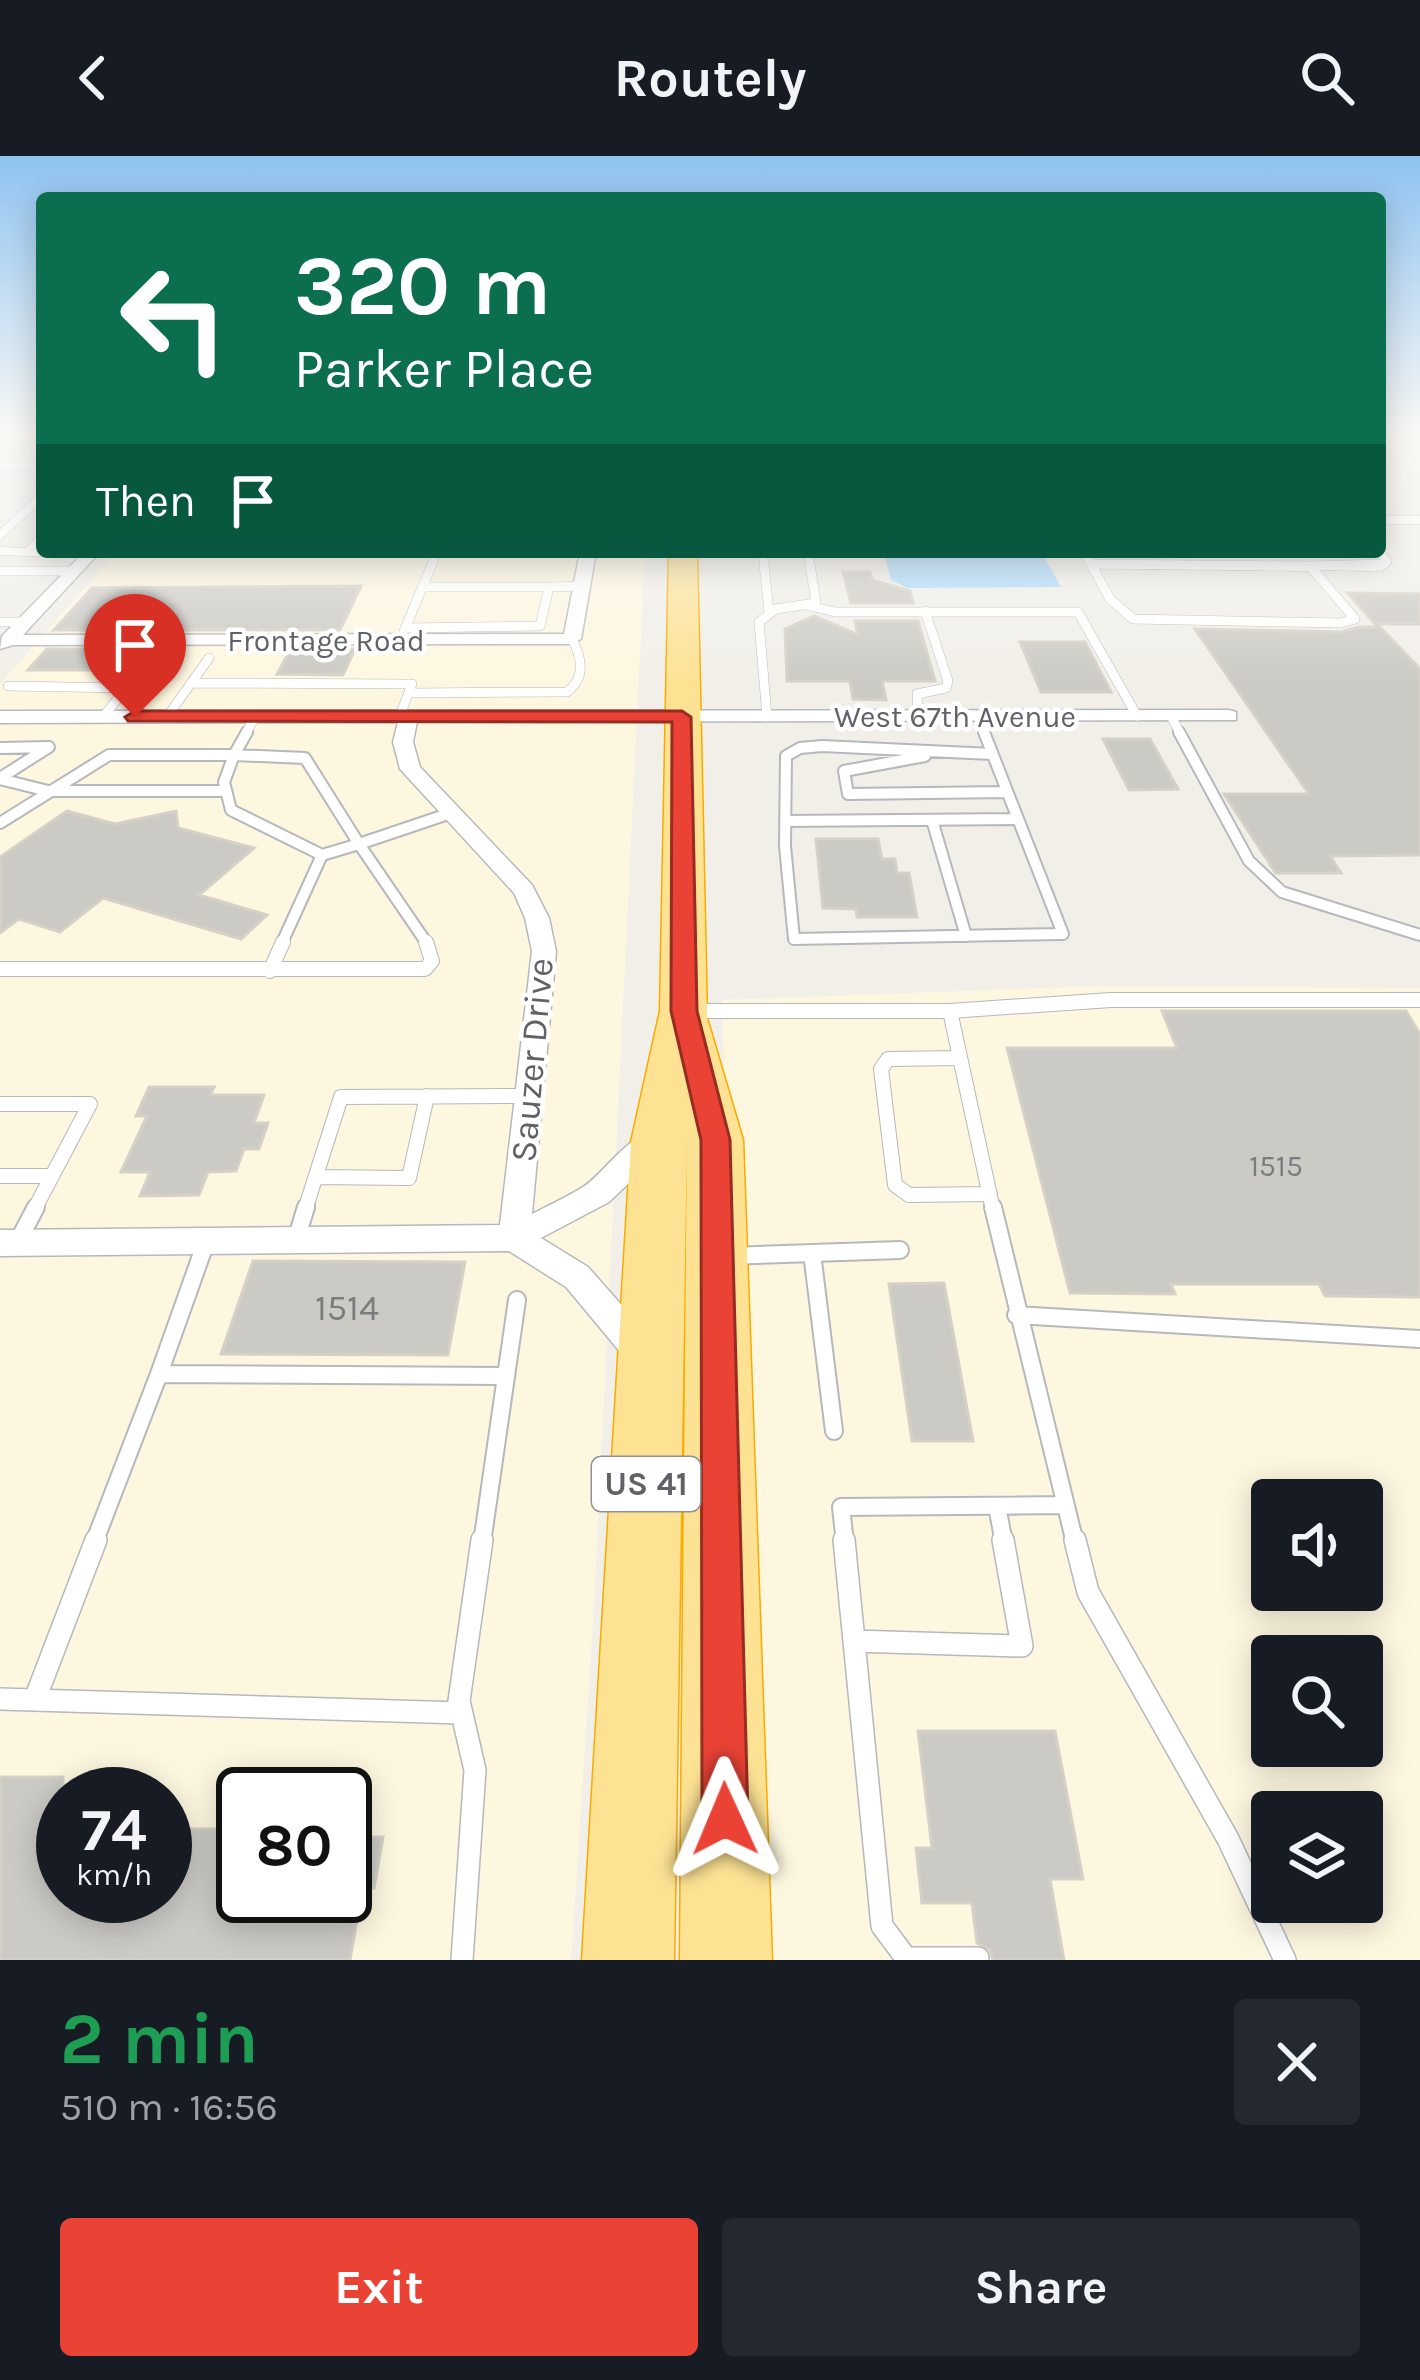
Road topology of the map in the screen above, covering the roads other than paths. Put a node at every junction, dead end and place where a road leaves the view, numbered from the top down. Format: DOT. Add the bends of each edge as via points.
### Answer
graph roads {
  1 [pos="1386,520"];
  2 [pos="1420,520"];
  3 [pos="36,543"];
  4 [pos="0,551"];
  5 [pos="36,551"];
  6 [pos="26,552"];
  7 [pos="86,558"];
  8 [pos="434,558"];
  9 [pos="587,558"];
  10 [pos="764,558"];
  11 [pos="809,558"];
  12 [pos="1088,558"];
  13 [pos="1138,558"];
  14 [pos="1384,558"];
  15 [pos="682,561"];
  16 [pos="1091,564"];
  17 [pos="1142,565"];
  18 [pos="1310,566"];
  19 [pos="0,571"];
  20 [pos="74,571"];
  21 [pos="581,586"];
  22 [pos="422,587"];
  23 [pos="549,587"];
  24 [pos="806,605"];
  25 [pos="925,611"];
  26 [pos="770,612"];
  27 [pos="0,622"];
  28 [pos="25,622"];
  29 [pos="402,634"];
  30 [pos="166,640"];
  31 [pos="4,645"];
  32 [pos="576,646"];
  33 [pos="209,658"];
  34 [pos="191,683"];
  35 [pos="8,686"];
  36 [pos="126,688"];
  37 [pos="407,703"];
  38 [pos="918,716"];
  39 [pos="1137,716"];
  40 [pos="1171,716"];
  41 [pos="1229,716"];
  42 [pos="0,717"];
  43 [pos="103,717"];
  44 [pos="167,717"];
  45 [pos="255,717"];
  46 [pos="682,717"];
  47 [pos="767,717"];
  48 [pos="979,718"];
  49 [pos="0,748"];
  50 [pos="947,752"];
  51 [pos="992,754"];
  52 [pos="234,755"];
  53 [pos="0,778"];
  54 [pos="48,791"];
  55 [pos="225,791"];
  56 [pos="1007,792"];
  57 [pos="451,813"];
  58 [pos="1018,819"];
  59 [pos="932,820"];
  60 [pos="784,821"];
  61 [pos="0,824"];
  62 [pos="359,844"];
  63 [pos="322,854"];
  64 [pos="1420,935"];
  65 [pos="966,936"];
  66 [pos="0,969"];
  67 [pos="269,971"];
  68 [pos="1420,1000"];
  69 [pos="950,1010"];
  70 [pos="684,1011"];
  71 [pos="960,1058"];
  72 [pos="427,1096"];
  73 [pos="532,1096"];
  74 [pos="0,1104"];
  75 [pos="658,1142"];
  76 [pos="0,1176"];
  77 [pos="52,1177"];
  78 [pos="316,1177"];
  79 [pos="990,1195"];
  80 [pos="514,1238"];
  81 [pos="296,1240"];
  82 [pos="206,1242"];
  83 [pos="6,1245"];
  84 [pos="900,1250"];
  85 [pos="812,1253"];
  86 [pos="718,1256"];
  87 [pos="518,1300"];
  88 [pos="1016,1315"];
  89 [pos="1420,1339"];
  90 [pos="651,1364"];
  91 [pos="159,1374"];
  92 [pos="506,1376"];
  93 [pos="834,1431"];
  94 [pos="1063,1505"];
  95 [pos="997,1506"];
  96 [pos="854,1641"];
  97 [pos="35,1699"];
  98 [pos="0,1700"];
  99 [pos="461,1713"];
  100 [pos="978,1958"];
  101 [pos="462,1960"];
  102 [pos="628,1960"];
  103 [pos="727,1960"];
  104 [pos="1285,1960"];
  1 -- 2 [label="lane"];
  3 -- 6 [label="lane"];
  4 -- 6 [label="lane"];
  5 -- 6 [label="lane"];
  7 -- 20 [label="street"];
  8 -- 22 [label="lane"];
  9 -- 21 [label="street"];
  10 -- 26 [label="lane"];
  11 -- 24 [label="lane" via="818,599"];
  12 -- 16 [label="lane"];
  13 -- 17 [label="lane"];
  14 -- 18 [label="lane" via="1380,567"];
  15 -- 46 [label="highway, US 41"];
  16 -- 17 [label="lane"];
  16 -- 18 [label="lane" via="1132,619 1352,622"];
  17 -- 18 [label="lane"];
  19 -- 20 [label="lane"];
  20 -- 28 [label="street"];
  21 -- 23 [label="lane"];
  21 -- 32 [label="street"];
  22 -- 23 [label="lane"];
  22 -- 29 [label="lane"];
  23 -- 29 [label="lane" via="540,626"];
  24 -- 25 [label="lane"];
  24 -- 26 [label="lane"];
  25 -- 38 [label="lane" via="948,682 917,694"];
  25 -- 39 [label="lane" via="1078,613"];
  26 -- 47 [label="lane" via="759,622"];
  27 -- 28 [label="lane"];
  28 -- 31 [label="street"];
  29 -- 30 [label="street, Frontage Road"];
  29 -- 32 [label="street, Frontage Road"];
  30 -- 31 [label="street, Frontage Road"];
  30 -- 36 [label="lane"];
  32 -- 37 [label="lane" via="575,688"];
  33 -- 34 [label="lane"];
  34 -- 37 [label="lane"];
  34 -- 44 [label="lane"];
  35 -- 36 [label="lane"];
  36 -- 43 [label="lane"];
  37 -- 45 [label="street, West 67th Avenue"];
  37 -- 46 [label="street, West 67th Avenue"];
  37 -- 57 [label="street, Sauzer Drive" via="404,758"];
  38 -- 47 [label="street, West 67th Avenue"];
  38 -- 48 [label="street, West 67th Avenue"];
  39 -- 40 [label="street, West 67th Avenue"];
  39 -- 48 [label="street, West 67th Avenue"];
  40 -- 41 [label="street, West 67th Avenue"];
  40 -- 64 [label="lane" via="1249,861 1282,892"];
  42 -- 43 [label="street, West 67th Avenue"];
  43 -- 44 [label="street, West 67th Avenue"];
  44 -- 45 [label="street, West 67th Avenue"];
  45 -- 52 [label="lane"];
  46 -- 47 [label="street, West 67th Avenue"];
  46 -- 70 [label="highway, US 41"];
  48 -- 51 [label="lane"];
  49 -- 53 [label="lane" via="50,747"];
  50 -- 51 [label="lane"];
  50 -- 56 [label="lane" via="844,771 848,794"];
  50 -- 60 [label="lane" via="800,748 782,769"];
  51 -- 56 [label="lane"];
  52 -- 54 [label="lane" via="110,755"];
  52 -- 55 [label="lane"];
  52 -- 62 [label="lane" via="305,758"];
  53 -- 54 [label="lane"];
  54 -- 55 [label="lane"];
  54 -- 61 [label="lane"];
  55 -- 63 [label="lane" via="242,818"];
  56 -- 58 [label="lane"];
  57 -- 62 [label="lane"];
  57 -- 73 [label="street, Sauzer Drive" via="524,890 537,918 544,951"];
  58 -- 59 [label="lane"];
  58 -- 65 [label="lane" via="1063,934"];
  59 -- 60 [label="lane"];
  59 -- 65 [label="lane"];
  60 -- 65 [label="lane" via="794,939"];
  62 -- 63 [label="lane"];
  62 -- 67 [label="lane" via="432,962 407,972"];
  63 -- 67 [label="lane"];
  66 -- 67 [label="lane"];
  68 -- 69 [label="lane" via="1111,1000"];
  69 -- 70 [label="lane"];
  69 -- 71 [label="lane"];
  70 -- 75 [label="highway, US 41"];
  70 -- 86 [label="highway, US 41" via="716,1140"];
  71 -- 79 [label="lane"];
  71 -- 79 [label="lane" via="888,1060 881,1070 895,1185 909,1195"];
  72 -- 73 [label="lane"];
  72 -- 78 [label="lane" via="341,1097"];
  72 -- 78 [label="lane" via="409,1178"];
  73 -- 80 [label="street, Sauzer Drive"];
  74 -- 77 [label="lane" via="90,1104"];
  75 -- 80 [label="street" via="598,1193"];
  75 -- 90 [label="highway, US 41"];
  76 -- 77 [label="lane"];
  77 -- 83 [label="lane"];
  78 -- 81 [label="lane"];
  79 -- 88 [label="lane"];
  80 -- 81 [label="street"];
  80 -- 90 [label="street" via="577,1277"];
  81 -- 82 [label="street"];
  82 -- 83 [label="street"];
  82 -- 91 [label="lane"];
  84 -- 85 [label="lane"];
  85 -- 86 [label="lane"];
  85 -- 93 [label="lane"];
  86 -- 103 [label="highway, US 41"];
  87 -- 92 [label="lane"];
  88 -- 89 [label="lane"];
  88 -- 94 [label="lane"];
  90 -- 102 [label="highway, US 41"];
  91 -- 92 [label="lane"];
  91 -- 97 [label="lane"];
  92 -- 99 [label="lane"];
  94 -- 95 [label="lane"];
  94 -- 104 [label="lane" via="1088,1592 1228,1839"];
  95 -- 96 [label="lane" via="841,1507"];
  95 -- 96 [label="lane" via="1022,1646"];
  96 -- 100 [label="lane" via="882,1926 906,1958"];
  97 -- 98 [label="lane"];
  97 -- 99 [label="lane"];
  99 -- 101 [label="lane" via="475,1770"];
}
